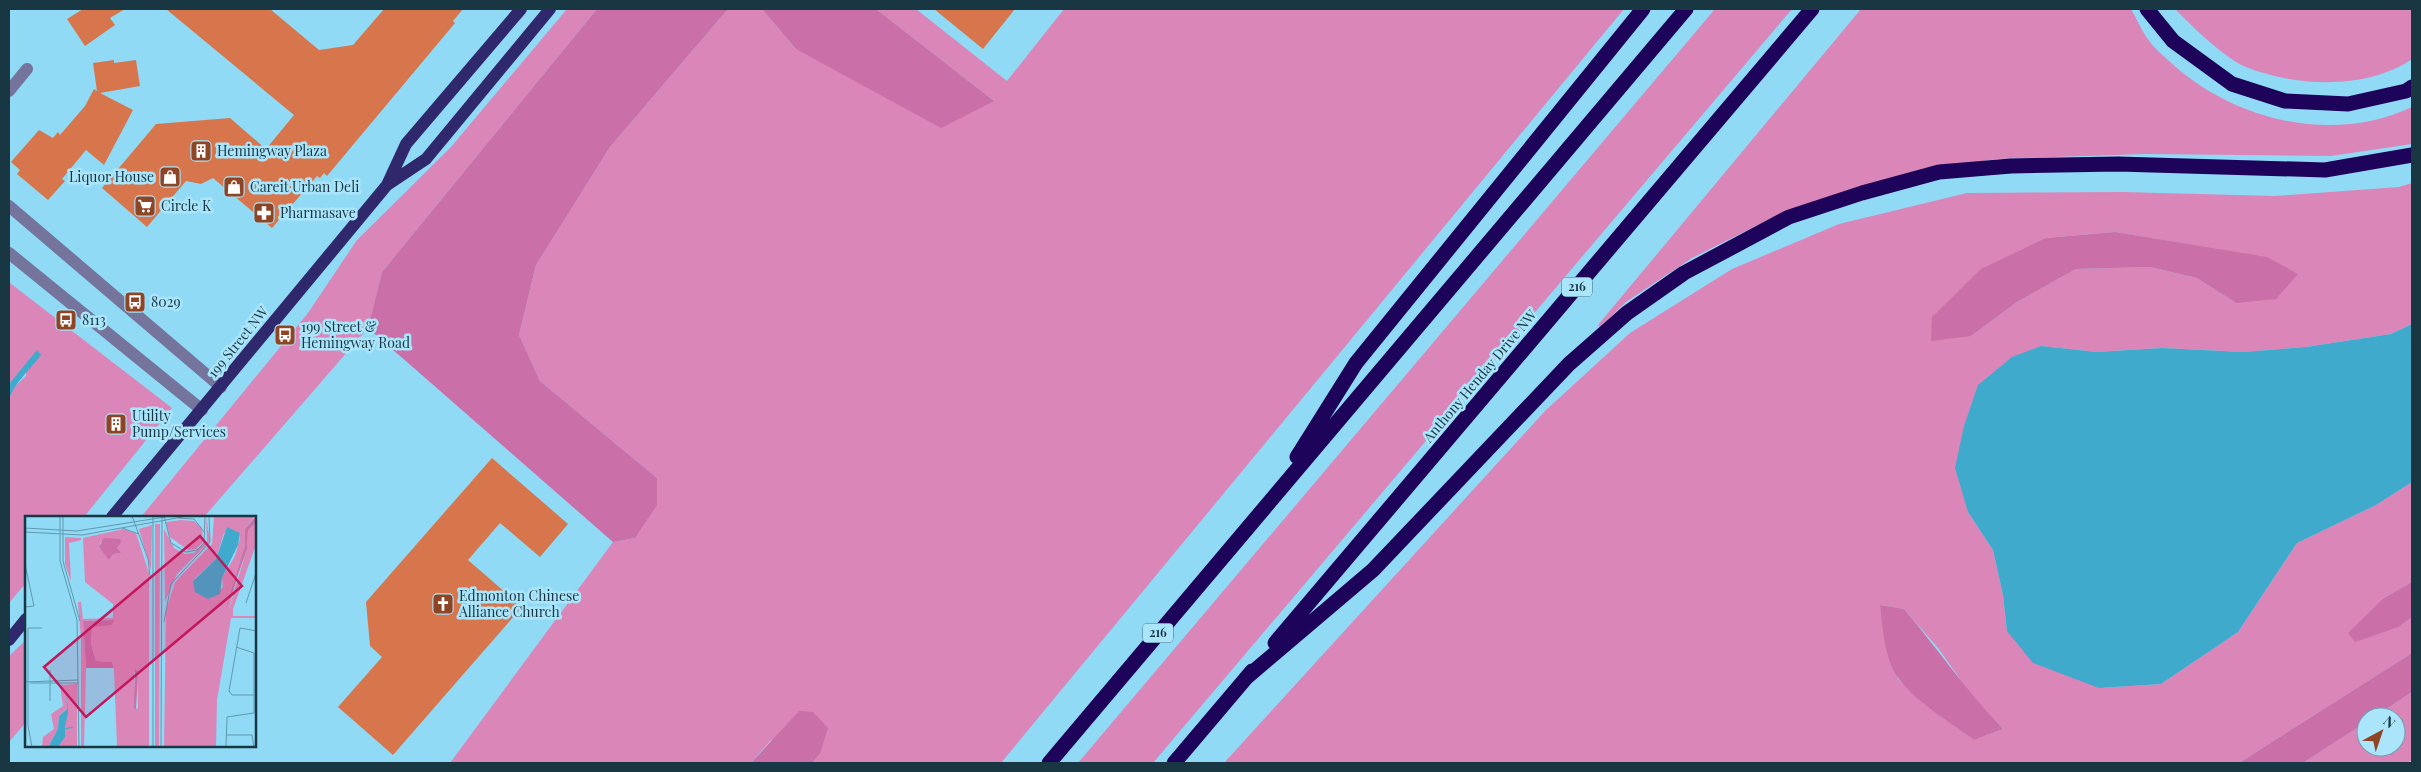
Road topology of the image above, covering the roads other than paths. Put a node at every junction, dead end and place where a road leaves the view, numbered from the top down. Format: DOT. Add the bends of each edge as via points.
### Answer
graph roads {
  1 [pos="520,9"];
  2 [pos="550,9"];
  3 [pos="1642,9"];
  4 [pos="1686,9"];
  5 [pos="1812,9"];
  6 [pos="2148,9"];
  7 [pos="26,69"];
  8 [pos="2412,87"];
  9 [pos="9,90"];
  10 [pos="2412,155"];
  11 [pos="387,185"];
  12 [pos="9,206"];
  13 [pos="9,253"];
  14 [pos="221,387"];
  15 [pos="202,410"];
  16 [pos="1268,503"];
  17 [pos="113,516"];
  18 [pos="25,620"];
  19 [pos="9,640"];
  20 [pos="1247,677"];
  21 [pos="1048,763"];
  22 [pos="1174,763"];
  1 -- 11 [label="main road, 199 Street NW" via="406,144"];
  2 -- 11 [label="main road, 199 Street NW" via="426,158"];
  3 -- 16 [label="highway" via="1356,363"];
  4 -- 16 [label="highway, 216"];
  5 -- 20 [label="highway, Anthony Henday Drive NW / 216"];
  6 -- 8 [label="highway" via="2174,41 2232,84 2285,101 2348,104"];
  7 -- 9 [label="street"];
  10 -- 20 [label="highway" via="2325,170 2118,164 2011,166 1939,172 1789,217 1684,273 1627,313 1569,364 1373,570"];
  11 -- 14 [label="main road, 199 Street NW"];
  12 -- 14 [label="street"];
  13 -- 15 [label="street"];
  14 -- 15 [label="main road, 199 Street NW"];
  15 -- 17 [label="main road, 199 Street NW"];
  16 -- 21 [label="highway, 216"];
  18 -- 19 [label="main road"];
  20 -- 22 [label="highway, Anthony Henday Drive NW / 216"];
}
